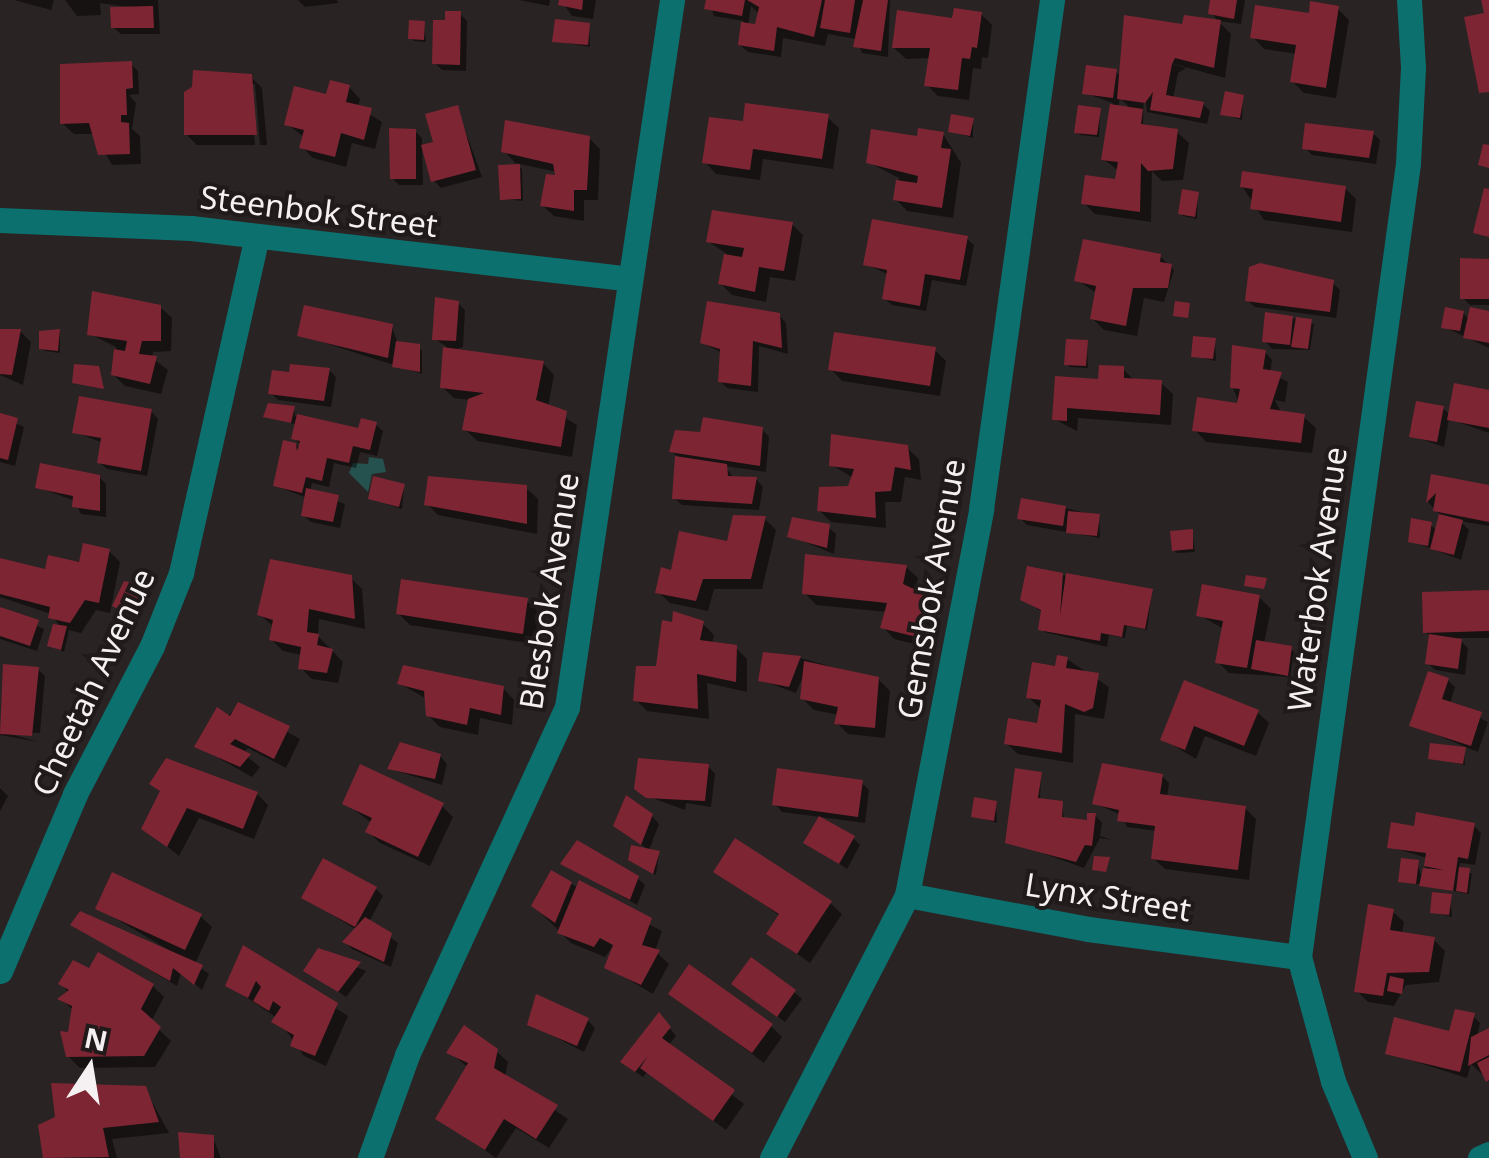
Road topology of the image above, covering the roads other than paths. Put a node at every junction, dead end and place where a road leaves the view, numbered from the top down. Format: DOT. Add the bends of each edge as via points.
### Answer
graph roads {
  1 [pos="672,0"];
  2 [pos="1052,0"];
  3 [pos="1409,0"];
  4 [pos="0,220"];
  5 [pos="257,236"];
  6 [pos="629,279"];
  7 [pos="908,895"];
  8 [pos="1299,957"];
  9 [pos="0,971"];
  10 [pos="1489,1154"];
  11 [pos="370,1158"];
  12 [pos="772,1158"];
  13 [pos="1365,1158"];
  14 [pos="1480,1158"];
  1 -- 6 [label="street, Blesbok Avenue"];
  2 -- 7 [label="street, Gemsbok Avenue" via="980,509"];
  3 -- 8 [label="street, Waterbok Avenue" via="1414,67 1408,163"];
  4 -- 5 [label="street, Steenbok Street"];
  5 -- 6 [label="street, Steenbok Street"];
  5 -- 9 [label="street, Cheetah Avenue" via="182,573 152,646 74,794"];
  6 -- 11 [label="street, Blesbok Avenue" via="567,707 406,1054"];
  7 -- 8 [label="street, Lynx Street" via="1088,930"];
  7 -- 12 [label="street, Gemsbok Avenue"];
  8 -- 13 [label="street, Waterbok Avenue" via="1333,1081"];
  10 -- 14 [label="street"];
}
